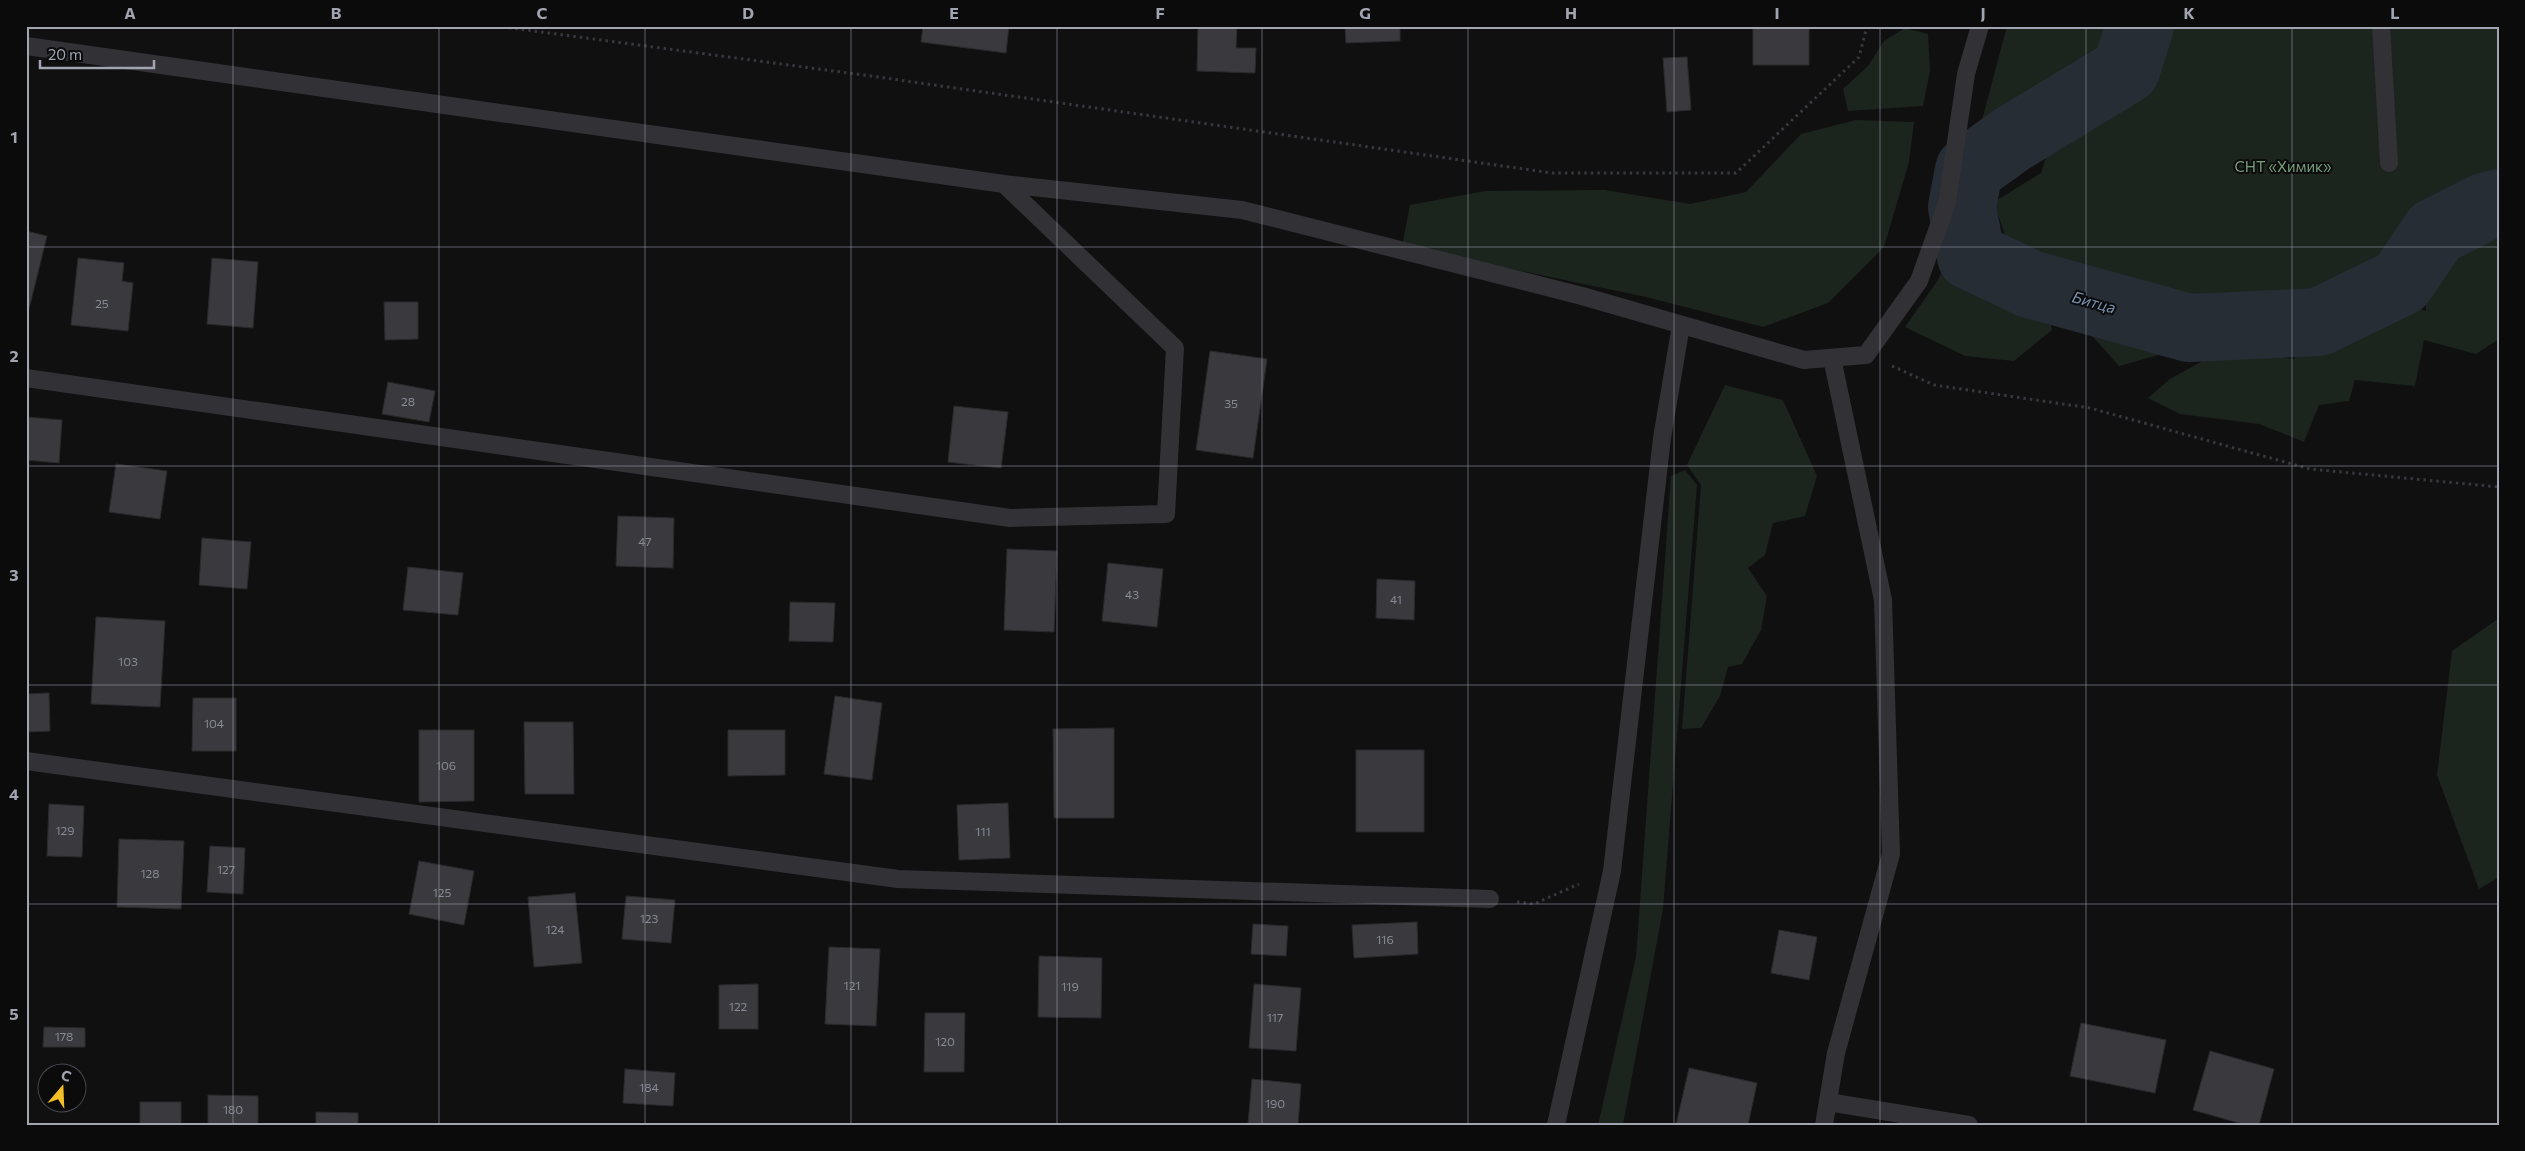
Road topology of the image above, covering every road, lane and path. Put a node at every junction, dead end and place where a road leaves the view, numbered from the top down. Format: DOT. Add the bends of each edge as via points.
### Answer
graph roads {
  1 [pos="496,26"];
  2 [pos="1867,26"];
  3 [pos="1980,26"];
  4 [pos="2380,26"];
  5 [pos="26,46"];
  6 [pos="2389,163"];
  7 [pos="1004,184"];
  8 [pos="1681,325"];
  9 [pos="1866,355"];
  10 [pos="1832,358"];
  11 [pos="26,378"];
  12 [pos="2499,487"];
  13 [pos="26,761"];
  14 [pos="1612,870"];
  15 [pos="1490,899"];
  16 [pos="1828,1102"];
  17 [pos="1556,1125"];
  18 [pos="1824,1125"];
  19 [pos="1969,1125"];
  1 -- 2 [label="path" via="1552,173 1736,173 1859,57"];
  3 -- 9 [label="lane" via="1966,74 1947,203 1919,281"];
  4 -- 6 [label="lane"];
  5 -- 7 [label="lane"];
  7 -- 8 [label="lane" via="1242,210 1582,296"];
  7 -- 11 [label="lane" via="1175,348 1166,514 1010,518"];
  8 -- 10 [label="lane" via="1804,360"];
  8 -- 14 [label="lane" via="1662,438"];
  9 -- 10 [label="lane"];
  9 -- 12 [label="path" via="1934,384 2090,408 2310,469"];
  10 -- 16 [label="lane" via="1883,600 1891,854 1836,1053"];
  13 -- 15 [label="lane" via="898,879"];
  14 -- 15 [label="path" via="1534,904"];
  14 -- 17 [label="lane"];
  16 -- 18 [label="lane"];
  16 -- 19 [label="lane"];
}
